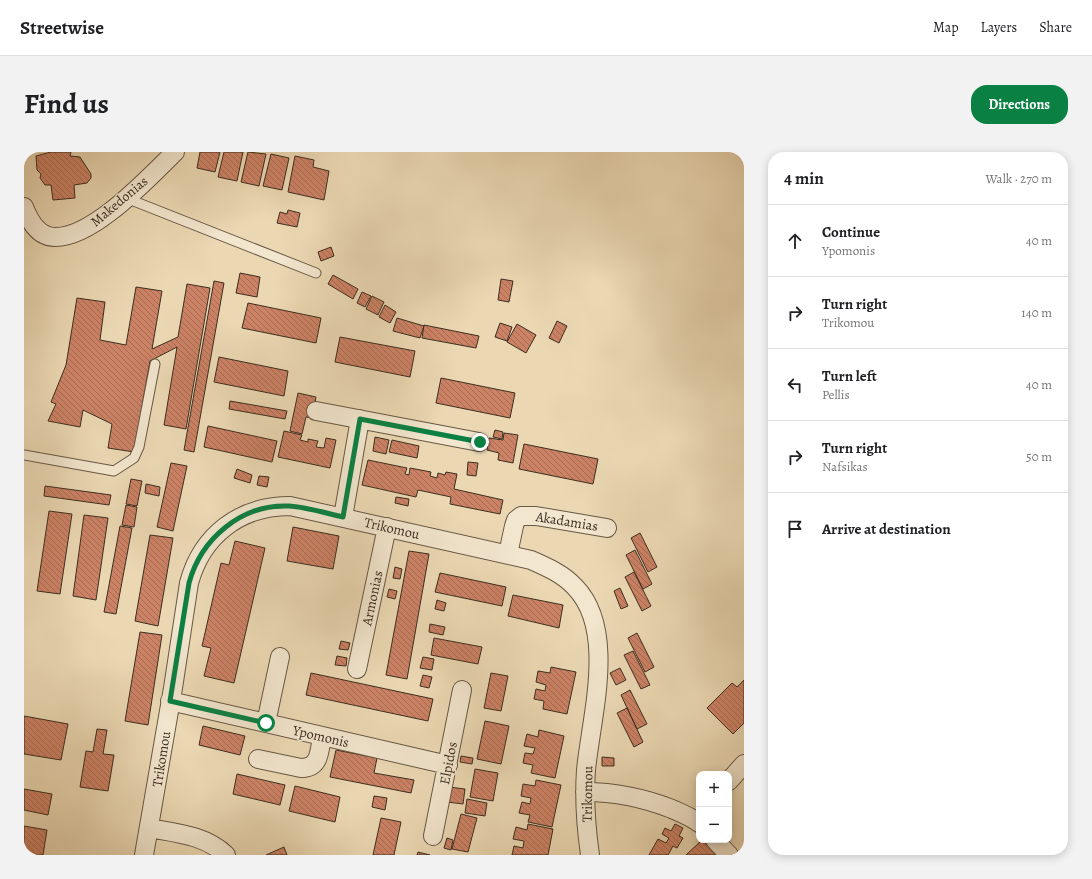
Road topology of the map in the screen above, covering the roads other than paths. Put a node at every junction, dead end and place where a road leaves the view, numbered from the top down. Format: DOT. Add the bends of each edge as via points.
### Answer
graph roads {
  1 [pos="175,152"];
  2 [pos="126,198"];
  3 [pos="24,207"];
  4 [pos="316,273"];
  5 [pos="155,364"];
  6 [pos="316,411"];
  7 [pos="360,419"];
  8 [pos="480,442"];
  9 [pos="24,455"];
  10 [pos="343,517"];
  11 [pos="387,527"];
  12 [pos="607,528"];
  13 [pos="508,554"];
  14 [pos="280,657"];
  15 [pos="357,669"];
  16 [pos="462,690"];
  17 [pos="170,701"];
  18 [pos="266,723"];
  19 [pos="322,737"];
  20 [pos="258,759"];
  21 [pos="744,764"];
  22 [pos="448,765"];
  23 [pos="732,778"];
  24 [pos="585,792"];
  25 [pos="696,819"];
  26 [pos="149,828"];
  27 [pos="433,836"];
  28 [pos="719,843"];
  29 [pos="144,855"];
  30 [pos="226,855"];
  31 [pos="590,855"];
  32 [pos="729,855"];
  1 -- 2 [label="street, Makedonias"];
  2 -- 3 [label="street, Makedonias" via="89,227 73,234 53,238 32,224"];
  2 -- 4 [label="lane"];
  5 -- 9 [label="lane" via="139,447 134,458 114,471"];
  6 -- 7 [label="street"];
  7 -- 8 [label="street"];
  7 -- 10 [label="street"];
  10 -- 11 [label="street, Trikomou"];
  10 -- 17 [label="street, Trikomou" via="297,507 268,508 233,521 207,544 193,569 189,583"];
  11 -- 13 [label="street, Trikomou"];
  11 -- 15 [label="street, Armonias"];
  12 -- 13 [label="street, Akadamias" via="536,516 521,516 516,520"];
  13 -- 24 [label="street, Trikomou" via="531,560 562,575 576,587 591,613 598,653 597,685"];
  14 -- 18 [label="street"];
  16 -- 22 [label="street, Elpidos"];
  17 -- 18 [label="street, Ypomonis"];
  17 -- 26 [label="street, Trikomou"];
  18 -- 19 [label="street, Ypomonis"];
  19 -- 20 [label="street" via="316,762 308,768"];
  19 -- 22 [label="street, Ypomonis"];
  21 -- 23 [label="street"];
  22 -- 27 [label="street, Elpidos"];
  24 -- 25 [label="street" via="634,797"];
  24 -- 31 [label="street, Trikomou"];
  26 -- 29 [label="street, Trikomou"];
  26 -- 30 [label="street" via="196,837 207,841"];
  28 -- 32 [label="street"];
}
